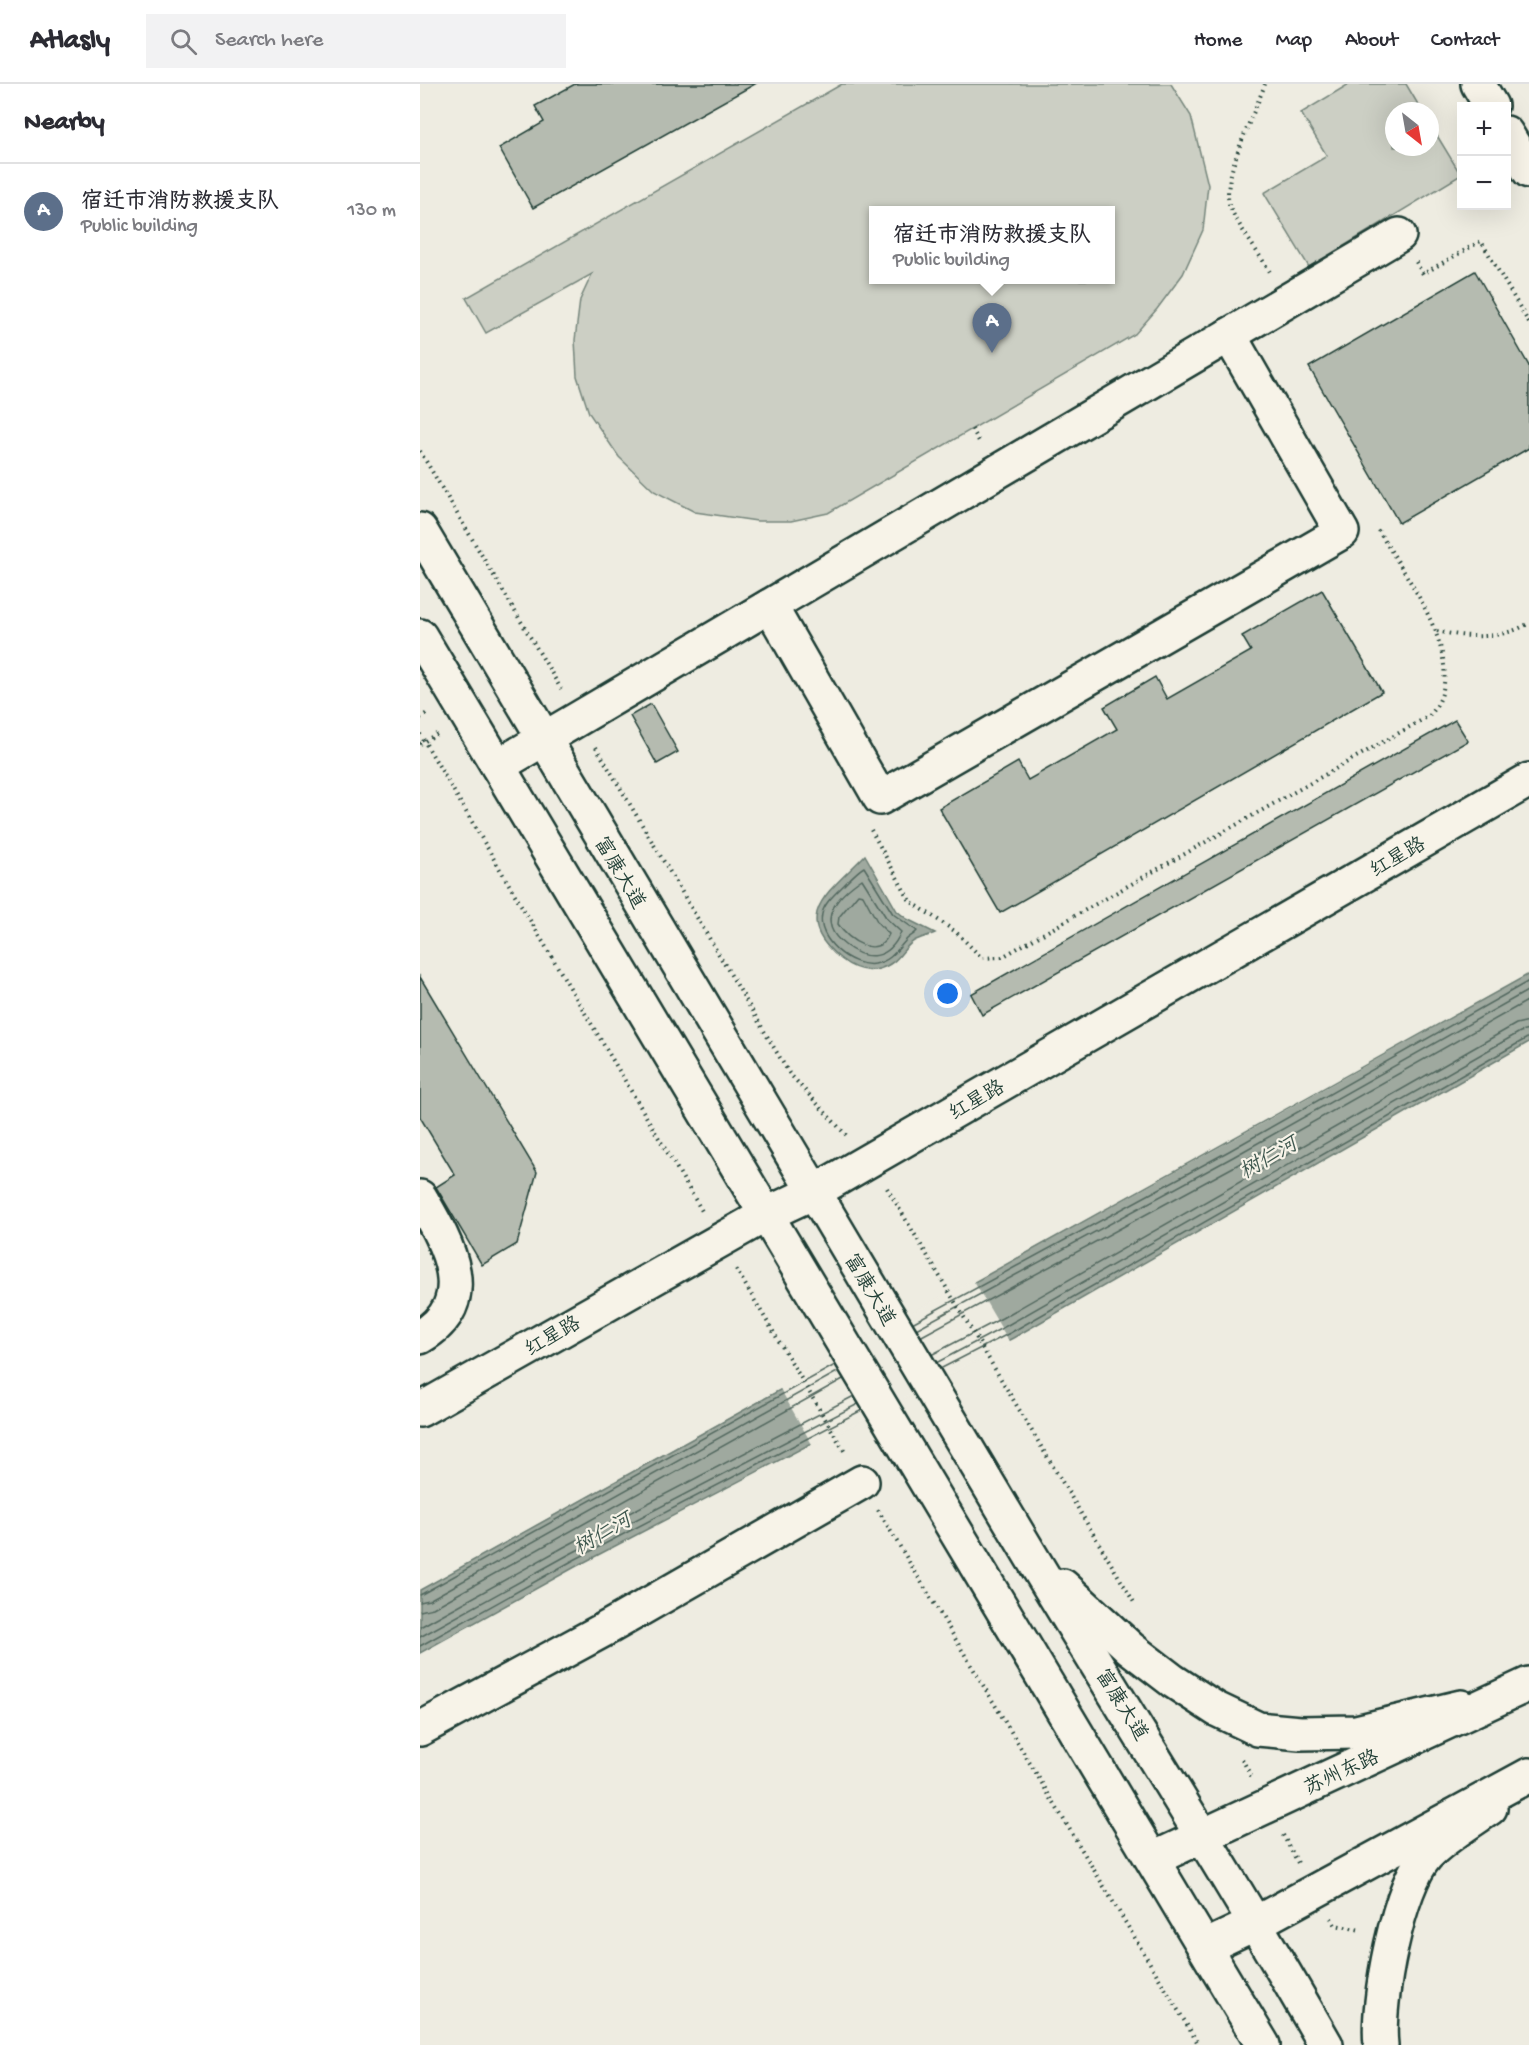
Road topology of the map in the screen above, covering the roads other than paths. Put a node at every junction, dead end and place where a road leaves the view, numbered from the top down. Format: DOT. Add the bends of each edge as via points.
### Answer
graph roads {
  1 [pos="1478,84"];
  2 [pos="1489,102"];
  3 [pos="1511,141"];
  4 [pos="1529,171"];
  5 [pos="1400,235"];
  6 [pos="1229,335"];
  7 [pos="420,530"];
  8 [pos="770,606"];
  9 [pos="420,636"];
  10 [pos="543,740"];
  11 [pos="498,766"];
  12 [pos="1529,780"];
  13 [pos="814,1192"];
  14 [pos="420,1197"];
  15 [pos="767,1214"];
  16 [pos="420,1337"];
  17 [pos="420,1410"];
  18 [pos="862,1482"];
  19 [pos="1030,1555"];
  20 [pos="1516,1690"];
  21 [pos="420,1729"];
  22 [pos="1529,1777"];
  23 [pos="1204,1836"];
  24 [pos="1153,1860"];
  25 [pos="1256,1923"];
  26 [pos="1205,1947"];
  27 [pos="1263,2045"];
  28 [pos="1326,2045"];
  29 [pos="1381,2045"];
  1 -- 2 [label="street"];
  3 -- 4 [label="street"];
  5 -- 6 [label="street"];
  6 -- 8 [label="street"];
  6 -- 8 [label="street" via="1342,532 880,798"];
  7 -- 10 [label="street, 富康大道"];
  8 -- 10 [label="street"];
  9 -- 11 [label="street"];
  10 -- 11 [label="street"];
  10 -- 13 [label="street, 富康大道"];
  11 -- 15 [label="street"];
  12 -- 13 [label="street, 红星路"];
  13 -- 15 [label="street, 红星路"];
  13 -- 19 [label="street, 富康大道"];
  14 -- 16 [label="street" via="454,1263 454,1292 444,1316"];
  15 -- 17 [label="street, 红星路"];
  15 -- 24 [label="street"];
  18 -- 21 [label="street" via="609,1627"];
  19 -- 20 [label="street" via="1130,1648 1216,1710 1258,1729 1356,1732"];
  19 -- 23 [label="street, 富康大道"];
  20 -- 23 [label="street, 苏州东路"];
  22 -- 25 [label="street"];
  22 -- 29 [label="street" via="1427,1855 1406,1894 1392,1936"];
  23 -- 24 [label="street, 苏州东路"];
  23 -- 25 [label="street, 富康大道"];
  24 -- 26 [label="street"];
  25 -- 26 [label="street"];
  25 -- 28 [label="street, 富康大道"];
  26 -- 27 [label="street"];
}
